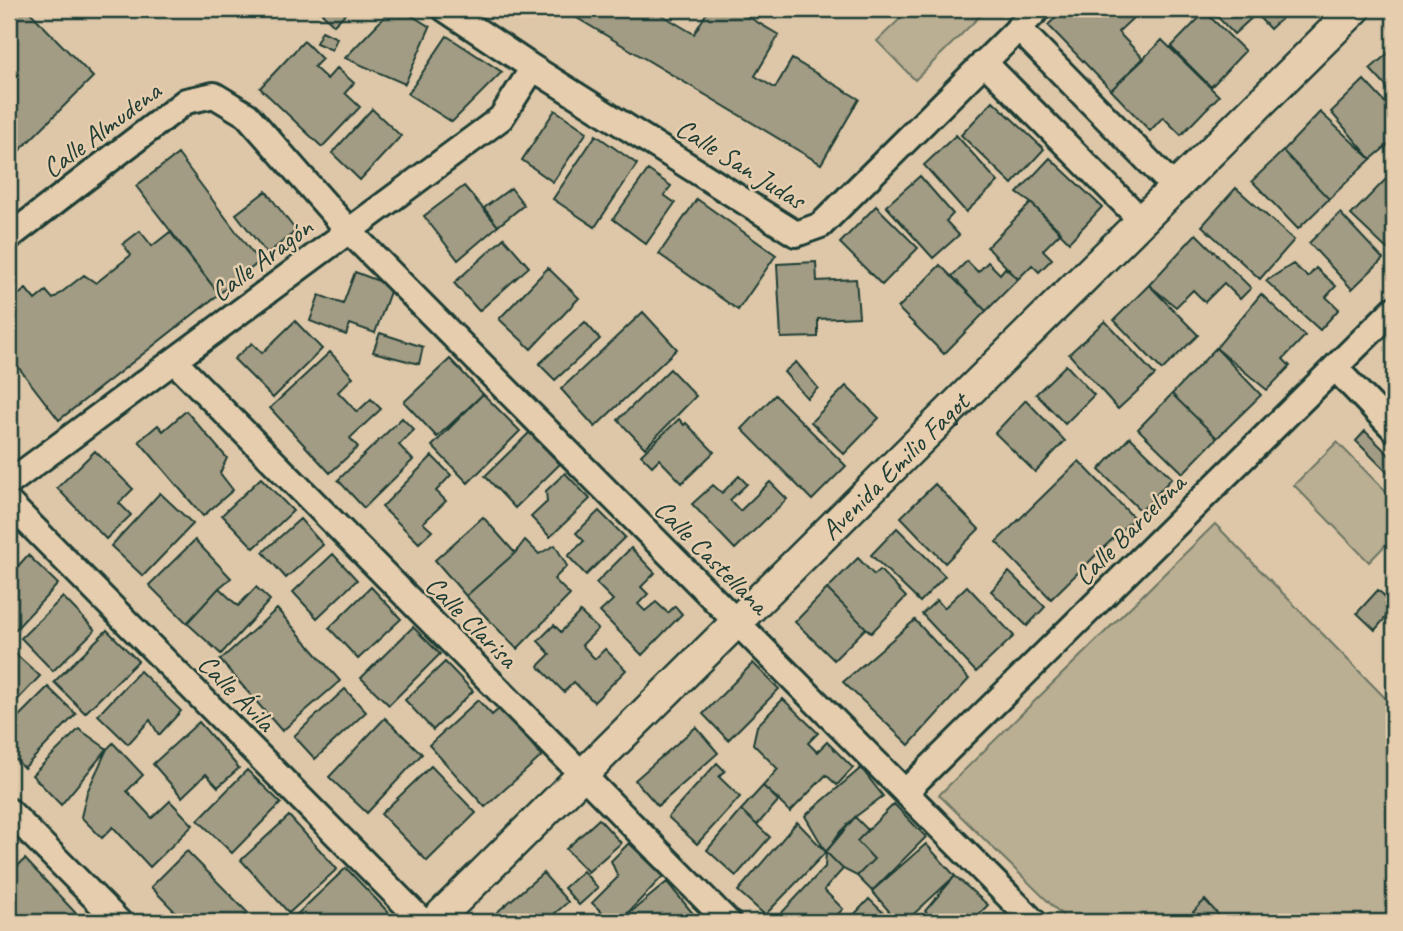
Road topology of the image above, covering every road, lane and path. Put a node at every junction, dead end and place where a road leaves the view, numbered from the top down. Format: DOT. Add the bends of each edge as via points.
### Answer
graph roads {
  1 [pos="445,9"];
  2 [pos="1038,9"];
  3 [pos="1355,9"];
  4 [pos="1018,28"];
  5 [pos="984,62"];
  6 [pos="533,68"];
  7 [pos="1175,188"];
  8 [pos="1142,221"];
  9 [pos="349,231"];
  10 [pos="9,237"];
  11 [pos="1394,309"];
  12 [pos="174,361"];
  13 [pos="1335,368"];
  14 [pos="1394,429"];
  15 [pos="9,483"];
  16 [pos="9,503"];
  17 [pos="736,622"];
  18 [pos="582,775"];
  19 [pos="905,792"];
  20 [pos="9,811"];
  21 [pos="119,922"];
  22 [pos="423,922"];
  23 [pos="434,922"];
  24 [pos="728,922"];
  25 [pos="1034,922"];
  1 -- 6 [label="street, Calle San Judas"];
  2 -- 4 [label="street, Calle San Judas"];
  3 -- 7 [label="street, Avenida Emilio Fagot"];
  4 -- 5 [label="street, Calle San Judas"];
  4 -- 7 [label="street"];
  5 -- 6 [label="street, Calle San Judas" via="821,225 796,234"];
  5 -- 8 [label="street"];
  6 -- 9 [label="street, Calle Aragón" via="501,118"];
  7 -- 8 [label="street, Avenida Emilio Fagot"];
  8 -- 17 [label="street, Avenida Emilio Fagot"];
  9 -- 10 [label="street, Calle Almudena" via="247,115 214,95 186,102"];
  9 -- 12 [label="street, Calle Aragón"];
  9 -- 17 [label="street, Calle Castellana"];
  11 -- 13 [label="street, Calle Barcelona"];
  12 -- 15 [label="street, Calle Aragón"];
  12 -- 18 [label="street, Calle Clarisa"];
  13 -- 14 [label="street"];
  13 -- 19 [label="street, Calle Barcelona"];
  16 -- 22 [label="street, Calle Ávila"];
  17 -- 18 [label="street, Avenida Emilio Fagot"];
  17 -- 19 [label="street, Calle Castellana"];
  18 -- 23 [label="street, Avenida Emilio Fagot"];
  18 -- 24 [label="street, Calle Clarisa"];
  19 -- 25 [label="street, Calle Castellana"];
  20 -- 21 [label="street"];
}
